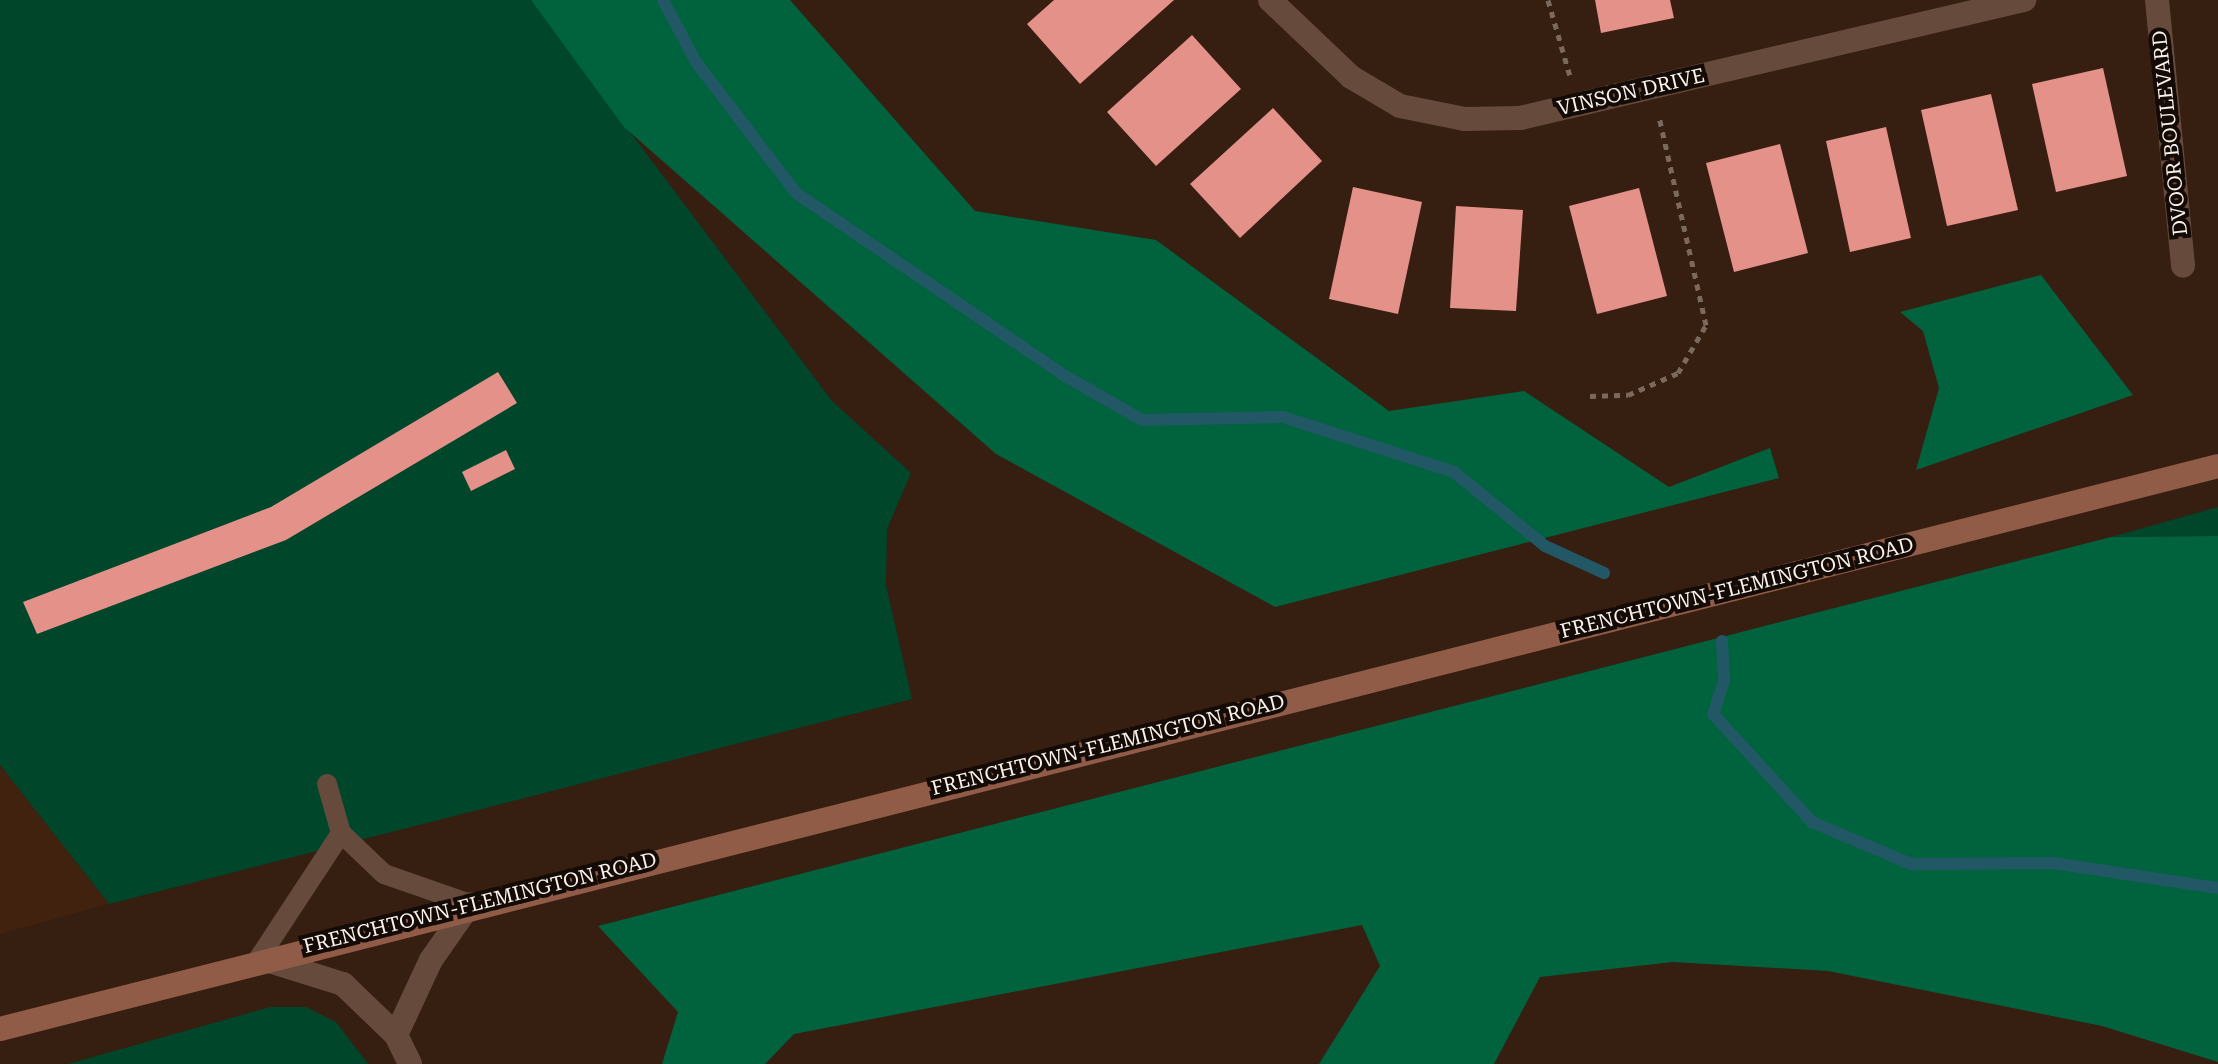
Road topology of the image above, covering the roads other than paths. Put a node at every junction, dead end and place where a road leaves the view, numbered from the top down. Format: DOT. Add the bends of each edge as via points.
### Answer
graph roads {
  1 [pos="1270,0"];
  2 [pos="2024,0"];
  3 [pos="2157,0"];
  4 [pos="2183,266"];
  5 [pos="2218,466"];
  6 [pos="327,784"];
  7 [pos="341,833"];
  8 [pos="470,904"];
  9 [pos="259,958"];
  10 [pos="0,1029"];
  11 [pos="396,1035"];
  12 [pos="410,1064"];
  1 -- 2 [label="street, VINSON DRIVE" via="1305,39 1400,106 1465,119 1520,118"];
  3 -- 4 [label="street, DVOOR BOULEVARD"];
  5 -- 8 [label="main road, FRENCHTOWN-FLEMINGTON ROAD"];
  6 -- 7 [label="lane"];
  7 -- 8 [label="lane" via="401,884"];
  7 -- 9 [label="lane"];
  8 -- 9 [label="main road, FRENCHTOWN-FLEMINGTON ROAD"];
  8 -- 11 [label="street" via="431,960"];
  9 -- 10 [label="main road, FRENCHTOWN-FLEMINGTON ROAD"];
  9 -- 11 [label="street" via="343,984"];
  11 -- 12 [label="street"];
}
